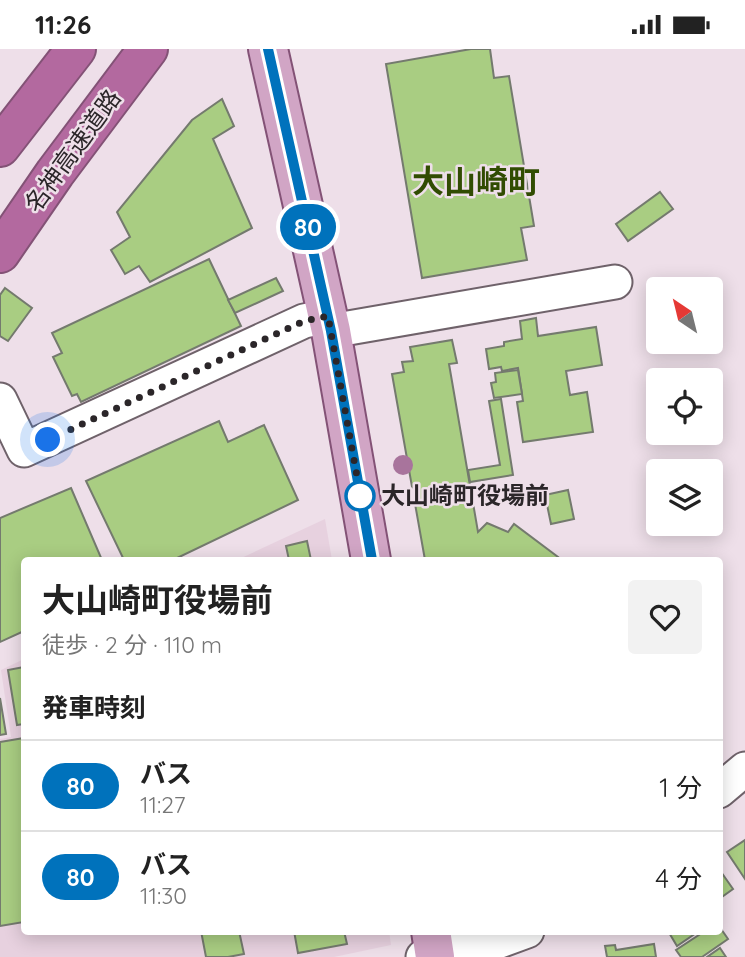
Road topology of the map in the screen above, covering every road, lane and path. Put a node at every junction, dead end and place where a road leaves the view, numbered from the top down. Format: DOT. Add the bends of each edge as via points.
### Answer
graph roads {
  1 [pos="76,49"];
  2 [pos="148,49"];
  3 [pos="268,49"];
  4 [pos="0,147"];
  5 [pos="0,253"];
  6 [pos="615,282"];
  7 [pos="329,324"];
  8 [pos="0,400"];
  9 [pos="371,557"];
  10 [pos="745,769"];
  11 [pos="723,788"];
  12 [pos="516,935"];
  13 [pos="431,950"];
  1 -- 4 [label="highway"];
  2 -- 5 [label="highway, 名神高速道路"];
  3 -- 7 [label="main road"];
  6 -- 7 [label="street"];
  7 -- 8 [label="street" via="304,321 24,450"];
  7 -- 9 [label="main road"];
  10 -- 11 [label="street"];
  12 -- 13 [label="street" via="497,942"];
}
